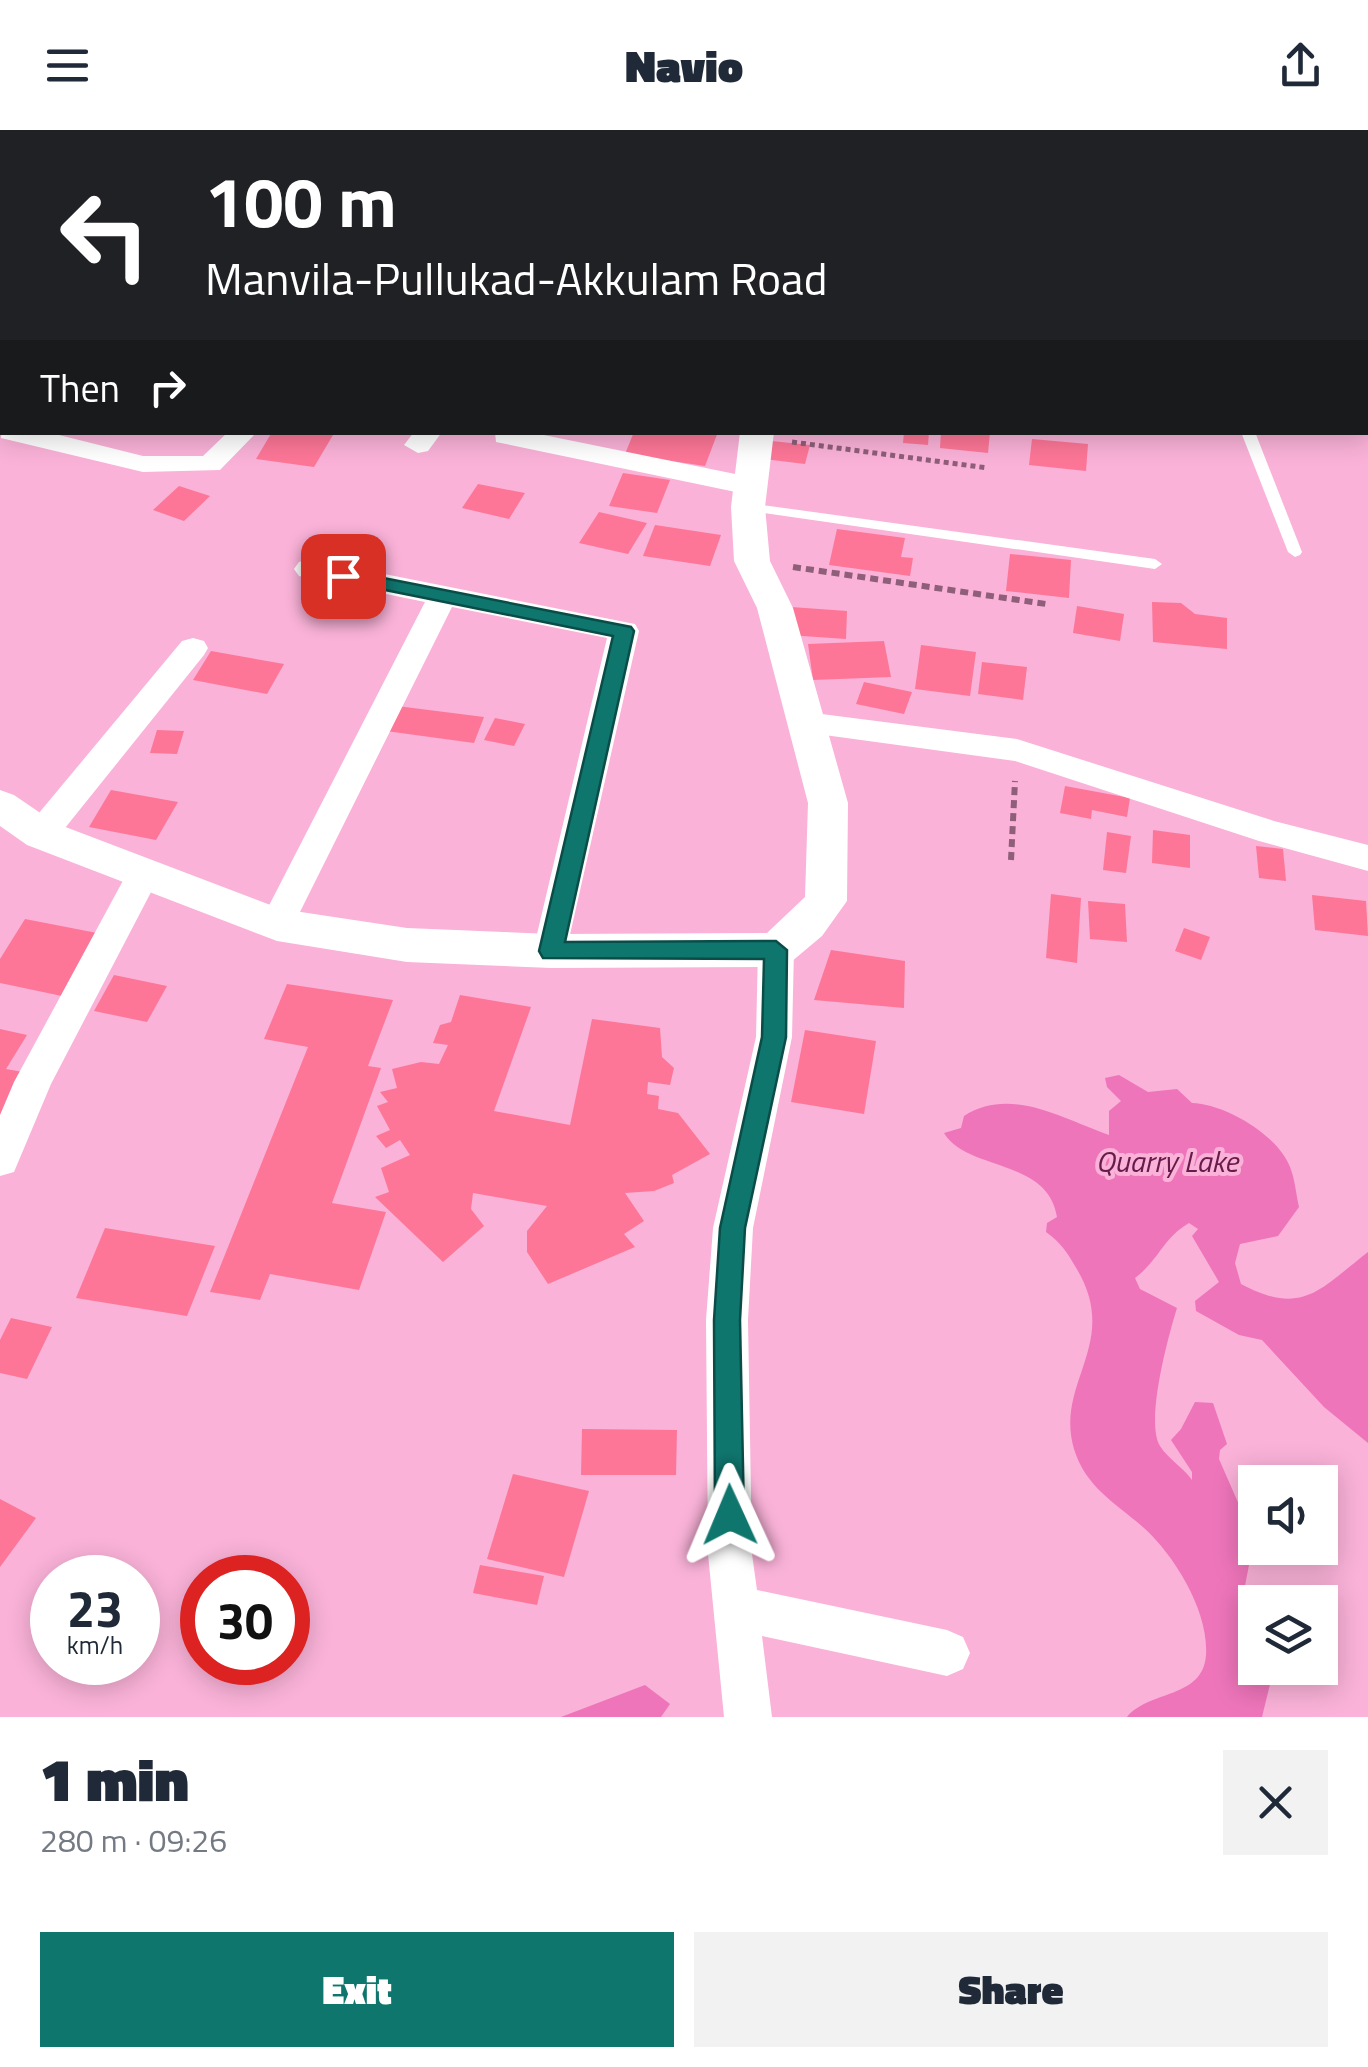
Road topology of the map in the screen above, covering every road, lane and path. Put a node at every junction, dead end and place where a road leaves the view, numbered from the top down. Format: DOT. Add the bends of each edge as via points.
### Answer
graph roads {
  1 [pos="22,435"];
  2 [pos="241,435"];
  3 [pos="757,435"];
  4 [pos="1249,435"];
  5 [pos="506,436"];
  6 [pos="988,468"];
  7 [pos="749,497"];
  8 [pos="1295,552"];
  9 [pos="752,561"];
  10 [pos="1155,564"];
  11 [pos="309,569"];
  12 [pos="444,596"];
  13 [pos="1046,604"];
  14 [pos="193,648"];
  15 [pos="806,723"];
  16 [pos="1017,750"];
  17 [pos="0,805"];
  18 [pos="42,834"];
  19 [pos="1368,858"];
  20 [pos="1010,860"];
  21 [pos="144,873"];
  22 [pos="277,924"];
  23 [pos="776,950"];
  24 [pos="551,951"];
  25 [pos="0,1160"];
  26 [pos="736,1608"];
  27 [pos="947,1653"];
  28 [pos="748,1717"];
  1 -- 2 [label="street" via="143,464 210,464"];
  3 -- 6 [label="path"];
  3 -- 7 [label="street"];
  4 -- 8 [label="lane"];
  5 -- 7 [label="street"];
  7 -- 9 [label="street"];
  7 -- 10 [label="lane"];
  9 -- 13 [label="path"];
  9 -- 15 [label="street" via="775,608"];
  11 -- 12 [label="street"];
  12 -- 22 [label="street"];
  12 -- 24 [label="street" via="624,631"];
  14 -- 18 [label="street"];
  15 -- 16 [label="street"];
  15 -- 23 [label="street" via="828,803 826,901"];
  16 -- 19 [label="street"];
  16 -- 20 [label="path"];
  17 -- 18 [label="street"];
  18 -- 21 [label="street"];
  21 -- 22 [label="street"];
  21 -- 25 [label="street"];
  22 -- 24 [label="street" via="407,945"];
  23 -- 24 [label="street"];
  23 -- 26 [label="street" via="774,1037 732,1228 730,1554"];
  26 -- 27 [label="street"];
  26 -- 28 [label="street"];
}
